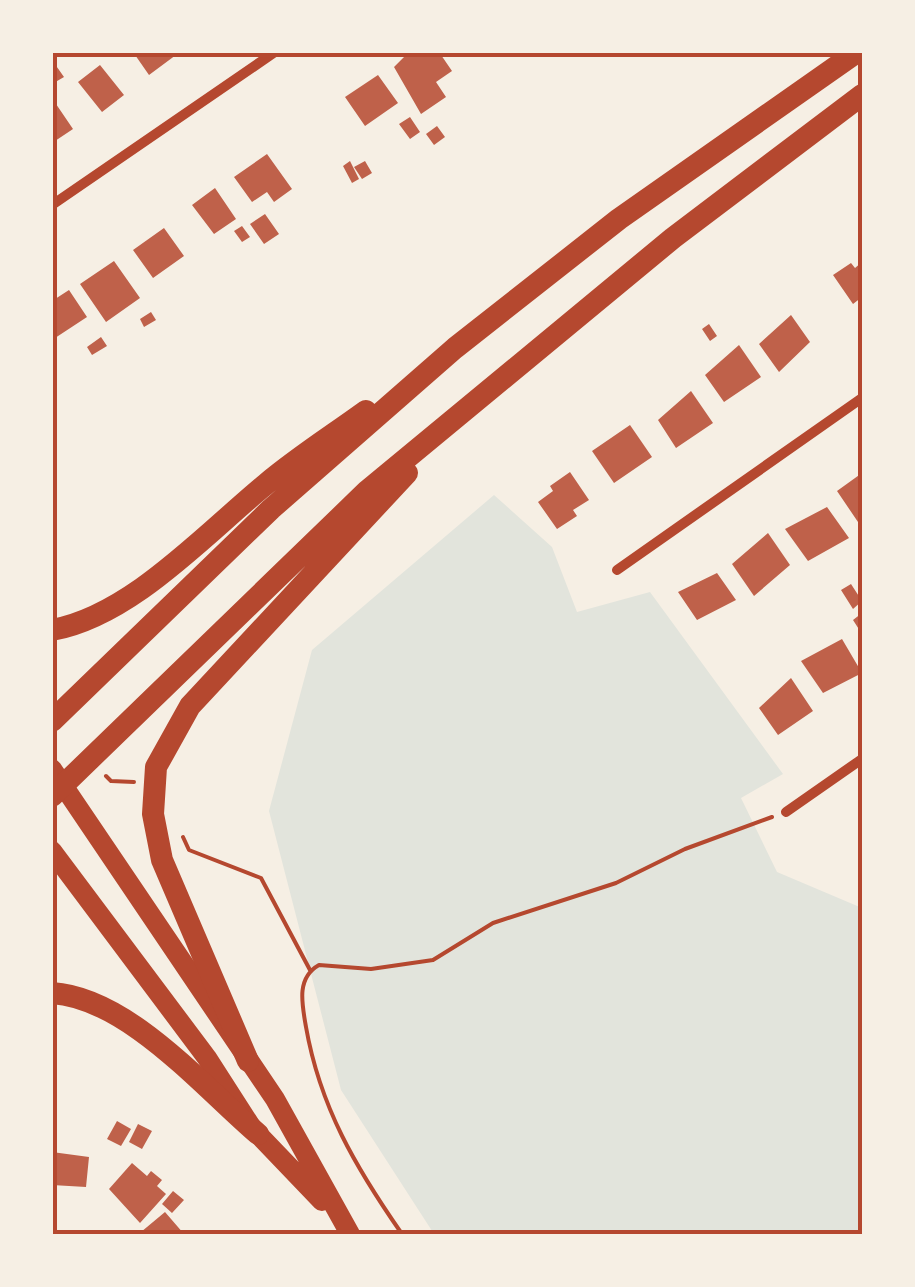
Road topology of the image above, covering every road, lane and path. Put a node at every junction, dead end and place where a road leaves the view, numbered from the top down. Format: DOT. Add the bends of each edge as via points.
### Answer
graph roads {
  1 [pos="275,52"];
  2 [pos="857,52"];
  3 [pos="260,57"];
  4 [pos="862,95"];
  5 [pos="52,205"];
  6 [pos="454,348"];
  7 [pos="862,398"];
  8 [pos="460,412"];
  9 [pos="616,570"];
  10 [pos="52,630"];
  11 [pos="52,721"];
  12 [pos="862,760"];
  13 [pos="88,761"];
  14 [pos="56,783"];
  15 [pos="154,783"];
  16 [pos="786,812"];
  17 [pos="178,827"];
  18 [pos="52,852"];
  19 [pos="310,970"];
  20 [pos="52,993"];
  21 [pos="248,1061"];
  22 [pos="258,1134"];
  23 [pos="346,1228"];
  24 [pos="402,1234"];
  1 -- 3 [label="street"];
  2 -- 6 [label="highway" via="619,218"];
  3 -- 5 [label="street"];
  4 -- 8 [label="highway"];
  6 -- 10 [label="highway" via="271,479 114,608 82,625"];
  6 -- 11 [label="highway" via="271,509"];
  7 -- 9 [label="street"];
  8 -- 13 [label="highway" via="367,491"];
  8 -- 15 [label="highway" via="190,706 156,766"];
  12 -- 16 [label="street"];
  13 -- 14 [label="highway"];
  13 -- 15 [label="path" via="111,781"];
  14 -- 21 [label="main road"];
  15 -- 21 [label="highway" via="162,860"];
  16 -- 19 [label="path" via="685,849 616,884 493,923 433,960"];
  17 -- 19 [label="path" via="189,850 260,878"];
  18 -- 22 [label="main road"];
  19 -- 24 [label="path" via="303,1011 314,1073 332,1122"];
  20 -- 22 [label="highway" via="102,1006 144,1032"];
  21 -- 23 [label="main road"];
  22 -- 23 [label="main road"];
}
